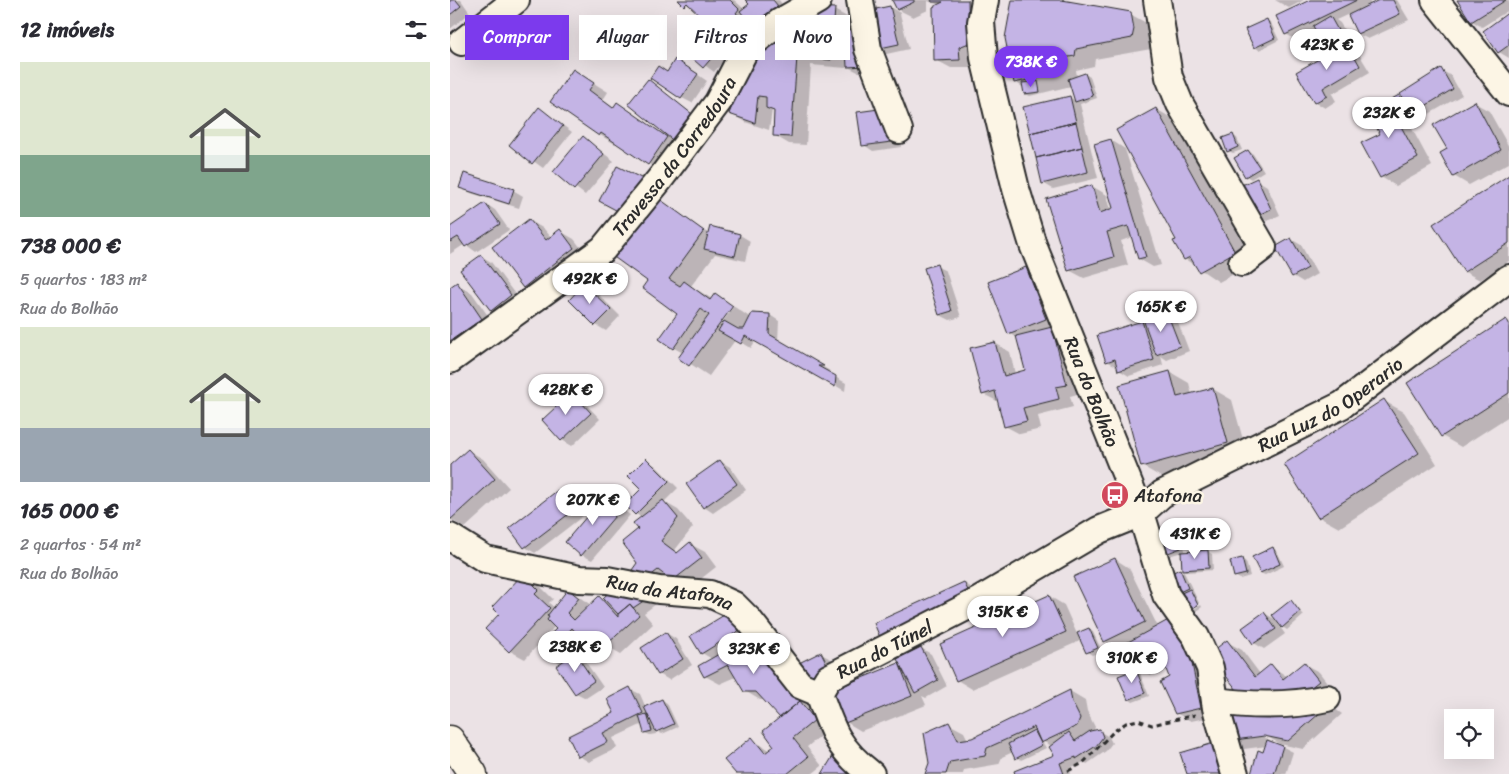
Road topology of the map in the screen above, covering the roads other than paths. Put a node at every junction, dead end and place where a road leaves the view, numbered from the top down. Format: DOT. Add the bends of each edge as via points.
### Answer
graph roads {
  1 [pos="516,0"];
  2 [pos="818,0"];
  3 [pos="860,0"];
  4 [pos="985,0"];
  5 [pos="1157,0"];
  6 [pos="1435,0"];
  7 [pos="462,42"];
  8 [pos="1509,93"];
  9 [pos="899,130"];
  10 [pos="1242,263"];
  11 [pos="1509,278"];
  12 [pos="450,360"];
  13 [pos="1140,513"];
  14 [pos="450,537"];
  15 [pos="819,693"];
  16 [pos="1328,698"];
  17 [pos="1216,706"];
  18 [pos="450,740"];
  19 [pos="473,774"];
  20 [pos="871,774"];
  21 [pos="1235,774"];
  1 -- 7 [label="street"];
  2 -- 12 [label="street, Travessa da Corredoura" via="780,22 746,48 718,102 603,249"];
  3 -- 9 [label="street" via="868,49"];
  4 -- 13 [label="street, Rua do Bolhão" via="981,22 984,58 1016,189 1033,245"];
  5 -- 10 [label="street" via="1170,77 1180,104 1263,247"];
  6 -- 8 [label="street"];
  11 -- 13 [label="street, Rua Luz do Operario" via="1342,405 1162,494"];
  13 -- 15 [label="street, Rua do Túnel" via="1099,530 980,600 828,678"];
  13 -- 17 [label="street, Rua do Bolhão" via="1166,595 1196,637 1210,668"];
  14 -- 15 [label="street, Rua da Atafona" via="485,559 578,579 710,594 734,605 800,685"];
  15 -- 20 [label="street" via="834,735 852,760"];
  16 -- 17 [label="street" via="1301,704"];
  17 -- 21 [label="street, Rua do Bolhão"];
  18 -- 19 [label="highway"];
}
